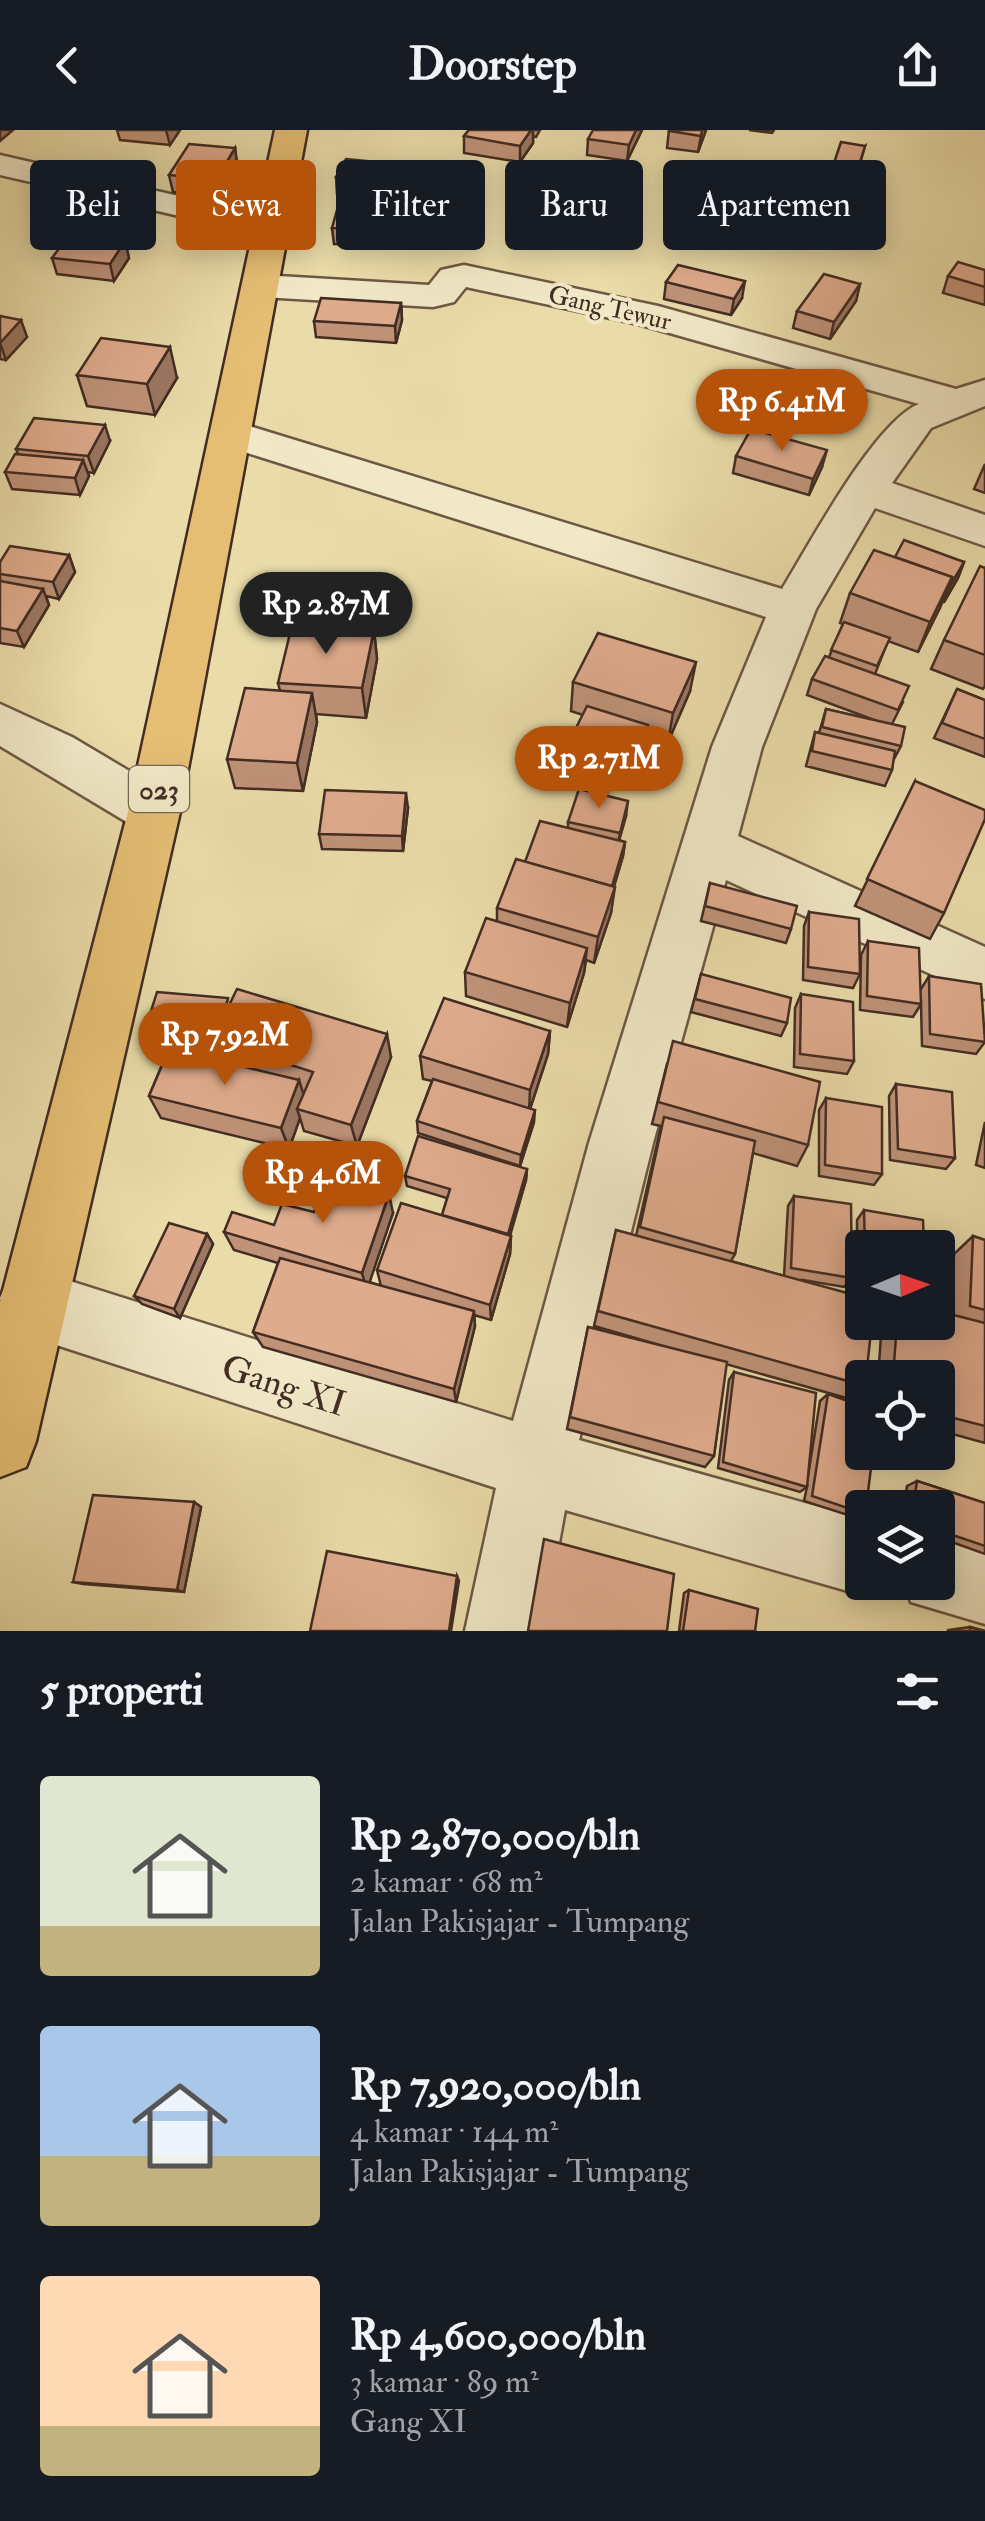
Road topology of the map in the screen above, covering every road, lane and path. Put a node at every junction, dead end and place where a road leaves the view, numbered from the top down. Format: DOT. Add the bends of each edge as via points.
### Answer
graph roads {
  1 [pos="291,130"];
  2 [pos="285,160"];
  3 [pos="0,165"];
  4 [pos="30,172"];
  5 [pos="30,175"];
  6 [pos="0,194"];
  7 [pos="268,250"];
  8 [pos="262,286"];
  9 [pos="961,412"];
  10 [pos="231,434"];
  11 [pos="866,488"];
  12 [pos="985,531"];
  13 [pos="794,609"];
  14 [pos="0,723"];
  15 [pos="154,812"];
  16 [pos="710,848"];
  17 [pos="985,974"];
  18 [pos="32,1303"];
  19 [pos="0,1441"];
  20 [pos="537,1465"];
  21 [pos="845,1552"];
  22 [pos="955,1579"];
  23 [pos="985,1586"];
  24 [pos="504,1631"];
  1 -- 2 [label="main road, 023"];
  3 -- 4 [label="street"];
  5 -- 6 [label="street"];
  7 -- 8 [label="main road, 023"];
  8 -- 9 [label="street, Gang Tewur" via="433,296 464,276 645,314"];
  8 -- 10 [label="main road, 023"];
  9 -- 11 [label="street"];
  10 -- 13 [label="street"];
  10 -- 15 [label="main road, 023"];
  11 -- 12 [label="street"];
  11 -- 13 [label="street"];
  13 -- 16 [label="street" via="737,748"];
  14 -- 15 [label="street"];
  15 -- 18 [label="main road, 023"];
  16 -- 17 [label="street"];
  16 -- 20 [label="street" via="622,1143"];
  18 -- 19 [label="main road, 023"];
  18 -- 20 [label="street, Gang XI"];
  20 -- 21 [label="street, Gang XI"];
  20 -- 24 [label="street"];
  22 -- 23 [label="street"];
}
